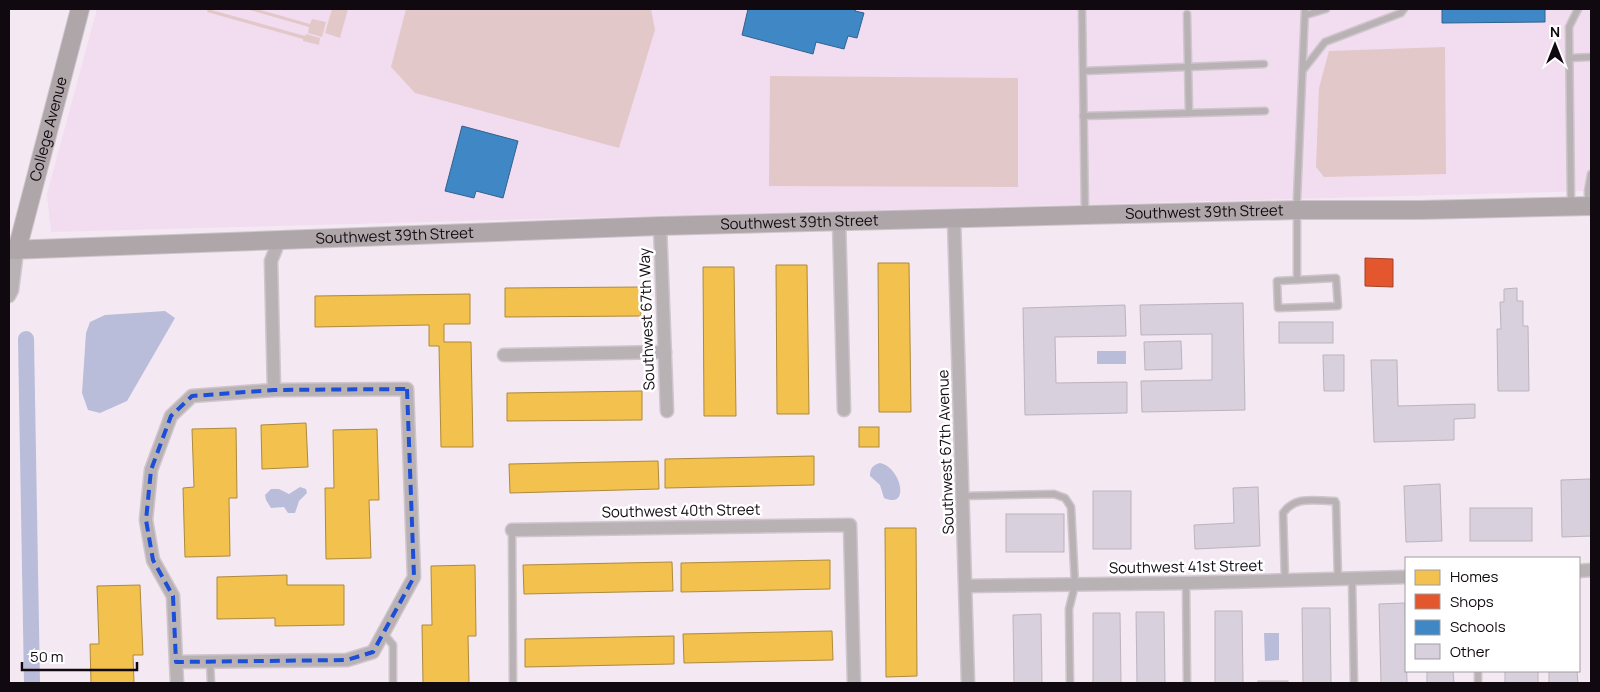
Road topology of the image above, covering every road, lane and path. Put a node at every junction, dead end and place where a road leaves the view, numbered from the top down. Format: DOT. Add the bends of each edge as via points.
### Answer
graph roads {
  1 [pos="80,9"];
  2 [pos="1082,9"];
  3 [pos="1326,9"];
  4 [pos="1404,9"];
  5 [pos="1578,9"];
  6 [pos="1305,12"];
  7 [pos="1187,14"];
  8 [pos="1591,57"];
  9 [pos="1570,58"];
  10 [pos="1264,64"];
  11 [pos="1188,67"];
  12 [pos="1302,70"];
  13 [pos="1084,71"];
  14 [pos="1266,111"];
  15 [pos="1189,113"];
  16 [pos="1083,116"];
  17 [pos="1591,174"];
  18 [pos="1583,206"];
  19 [pos="1298,210"];
  20 [pos="1085,214"];
  21 [pos="954,219"];
  22 [pos="839,221"];
  23 [pos="660,226"];
  24 [pos="278,240"];
  25 [pos="13,250"];
  26 [pos="1297,280"];
  27 [pos="9,296"];
  28 [pos="665,352"];
  29 [pos="504,355"];
  30 [pos="274,390"];
  31 [pos="844,410"];
  32 [pos="667,411"];
  33 [pos="964,496"];
  34 [pos="512,530"];
  35 [pos="1405,577"];
  36 [pos="1352,579"];
  37 [pos="1338,580"];
  38 [pos="1285,581"];
  39 [pos="1186,583"];
  40 [pos="1075,585"];
  41 [pos="966,586"];
  42 [pos="383,634"];
  43 [pos="210,661"];
  44 [pos="176,662"];
  45 [pos="177,683"];
  46 [pos="211,683"];
  47 [pos="393,683"];
  48 [pos="513,683"];
  49 [pos="854,683"];
  50 [pos="968,683"];
  51 [pos="1070,683"];
  52 [pos="1187,683"];
  53 [pos="1354,683"];
  1 -- 25 [label="street, College Avenue"];
  2 -- 13 [label="lane"];
  3 -- 6 [label="lane"];
  4 -- 12 [label="lane" via="1401,13 1325,42"];
  5 -- 9 [label="lane" via="1569,27"];
  6 -- 12 [label="lane"];
  7 -- 11 [label="lane"];
  8 -- 9 [label="lane"];
  9 -- 18 [label="lane"];
  10 -- 11 [label="lane"];
  11 -- 13 [label="lane"];
  11 -- 15 [label="lane"];
  12 -- 19 [label="lane"];
  13 -- 16 [label="lane"];
  14 -- 15 [label="lane"];
  15 -- 16 [label="lane"];
  16 -- 20 [label="lane"];
  17 -- 18 [label="lane"];
  18 -- 19 [label="street, Southwest 39th Street"];
  19 -- 20 [label="street, Southwest 39th Street"];
  19 -- 26 [label="lane"];
  20 -- 21 [label="street, Southwest 39th Street"];
  21 -- 22 [label="street, Southwest 39th Street"];
  21 -- 33 [label="street, Southwest 67th Avenue"];
  22 -- 23 [label="street, Southwest 39th Street"];
  22 -- 31 [label="street"];
  23 -- 24 [label="street, Southwest 39th Street"];
  23 -- 28 [label="street, Southwest 67th Way"];
  24 -- 25 [label="street, Southwest 39th Street"];
  24 -- 30 [label="street" via="271,261"];
  25 -- 27 [label="street"];
  26 -- 26 [label="lane" via="1336,278 1338,306 1278,308 1277,280"];
  28 -- 29 [label="street"];
  28 -- 32 [label="street, Southwest 67th Way"];
  30 -- 42 [label="street" via="407,389 414,577"];
  30 -- 44 [label="street" via="192,396 171,416 151,470 146,520 153,560 173,596"];
  33 -- 40 [label="lane" via="1054,494 1065,498 1071,507"];
  33 -- 41 [label="street, Southwest 67th Avenue"];
  34 -- 48 [label="lane"];
  34 -- 49 [label="street, Southwest 40th Street" via="850,525"];
  35 -- 36 [label="street, Southwest 41st Street"];
  36 -- 37 [label="street, Southwest 41st Street"];
  36 -- 53 [label="lane"];
  37 -- 38 [label="street, Southwest 41st Street"];
  37 -- 38 [label="lane" via="1336,503 1297,501 1283,513"];
  38 -- 39 [label="street, Southwest 41st Street"];
  39 -- 40 [label="street, Southwest 41st Street"];
  39 -- 52 [label="lane"];
  40 -- 41 [label="street, Southwest 41st Street"];
  40 -- 51 [label="lane" via="1069,608"];
  41 -- 50 [label="street, Southwest 67th Avenue"];
  42 -- 43 [label="street" via="373,652 347,660"];
  42 -- 47 [label="lane" via="393,645"];
  43 -- 44 [label="street"];
  43 -- 46 [label="lane"];
  44 -- 45 [label="street"];
}
